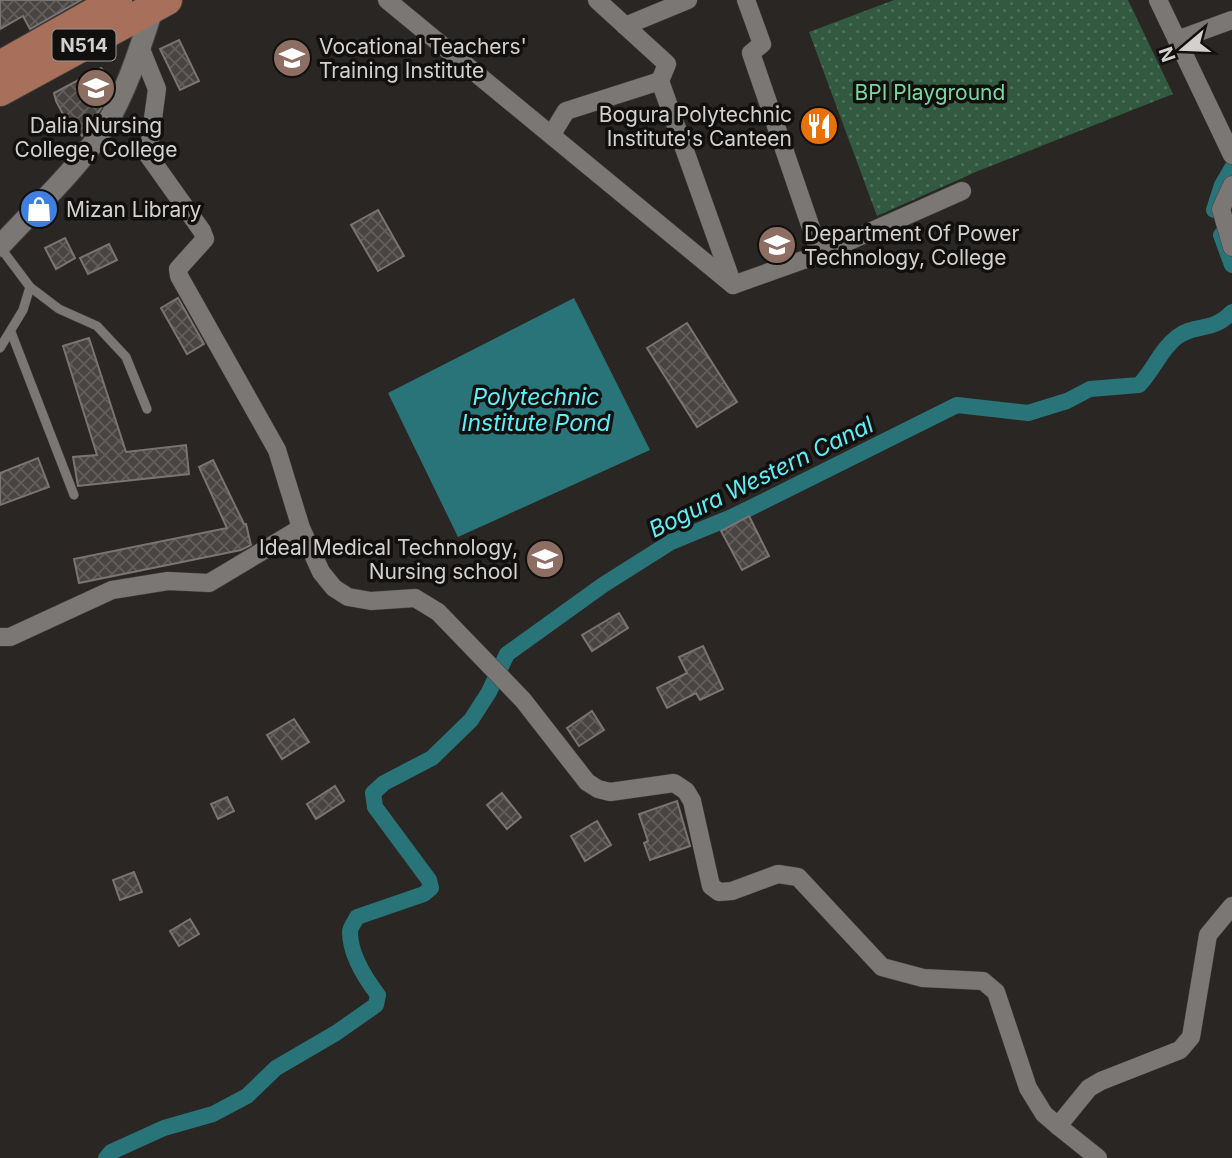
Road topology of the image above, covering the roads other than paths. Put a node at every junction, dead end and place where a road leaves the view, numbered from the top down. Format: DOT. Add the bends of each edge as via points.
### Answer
graph roads {
  1 [pos="387,0"];
  2 [pos="597,0"];
  3 [pos="688,0"];
  4 [pos="746,0"];
  5 [pos="1158,0"];
  6 [pos="108,2"];
  7 [pos="160,4"];
  8 [pos="1232,20"];
  9 [pos="625,26"];
  10 [pos="1178,40"];
  11 [pos="140,47"];
  12 [pos="0,65"];
  13 [pos="660,81"];
  14 [pos="0,91"];
  15 [pos="552,134"];
  16 [pos="1232,154"];
  17 [pos="1232,185"];
  18 [pos="962,191"];
  19 [pos="0,246"];
  20 [pos="1232,247"];
  21 [pos="820,254"];
  22 [pos="733,285"];
  23 [pos="30,287"];
  24 [pos="11,332"];
  25 [pos="0,348"];
  26 [pos="147,409"];
  27 [pos="75,495"];
  28 [pos="301,528"];
  29 [pos="0,637"];
  30 [pos="1232,906"];
  31 [pos="1058,1126"];
  32 [pos="1098,1158"];
  1 -- 15 [label="street"];
  2 -- 9 [label="street"];
  3 -- 9 [label="street"];
  4 -- 21 [label="street" via="762,44 751,53"];
  5 -- 10 [label="street"];
  6 -- 12 [label="highway, N514"];
  7 -- 11 [label="street"];
  7 -- 14 [label="highway, N514"];
  8 -- 10 [label="street"];
  9 -- 13 [label="street" via="667,64"];
  10 -- 16 [label="street"];
  11 -- 19 [label="street" via="105,126"];
  11 -- 28 [label="street" via="157,89 148,155 205,239 178,269 179,276 277,450"];
  13 -- 15 [label="street" via="566,111"];
  13 -- 22 [label="street"];
  15 -- 22 [label="street"];
  17 -- 20 [label="street" via="1221,209"];
  18 -- 21 [label="street"];
  19 -- 23 [label="lane"];
  21 -- 22 [label="street"];
  23 -- 24 [label="lane"];
  23 -- 26 [label="lane" via="59,309 97,326 126,357"];
  24 -- 25 [label="lane"];
  24 -- 27 [label="lane"];
  28 -- 29 [label="street" via="209,583 168,580 112,590 10,637"];
  28 -- 31 [label="street" via="321,572 348,597 371,601 415,598 438,612 523,700 587,782 610,792 674,783 686,791 711,886 719,892 778,874 798,877 882,967 923,978 983,981 996,992 1028,1088 1044,1114"];
  30 -- 31 [label="street" via="1208,935 1191,1037 1180,1050 1089,1088"];
  31 -- 32 [label="street"];
}
